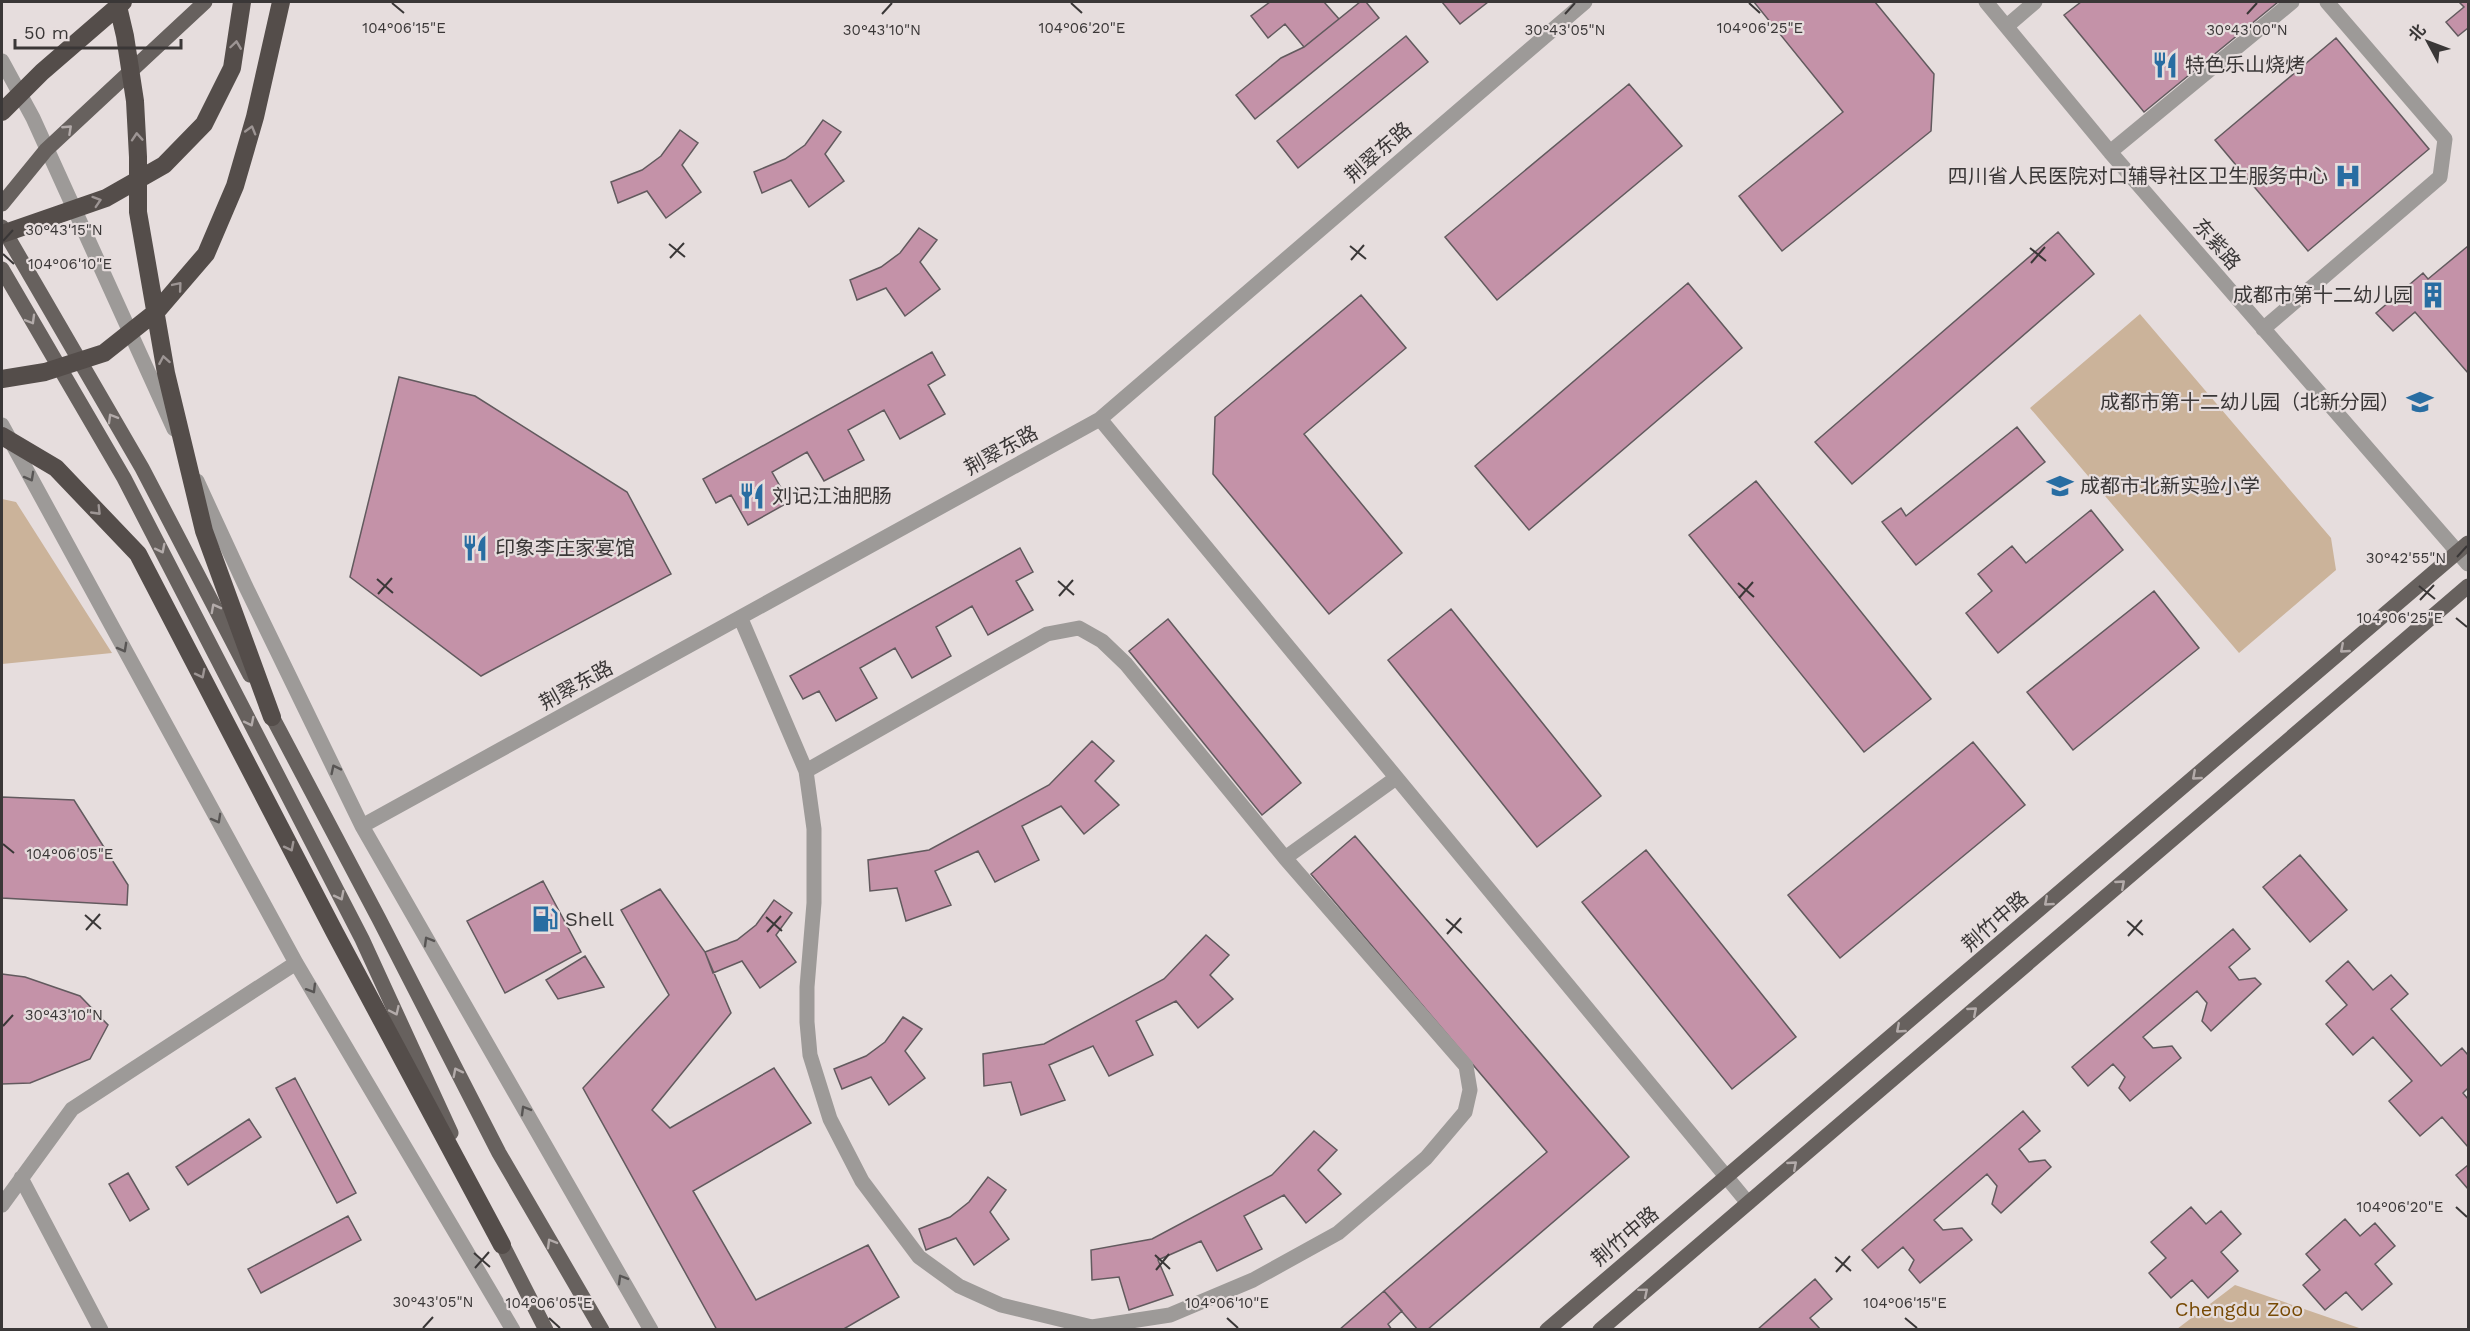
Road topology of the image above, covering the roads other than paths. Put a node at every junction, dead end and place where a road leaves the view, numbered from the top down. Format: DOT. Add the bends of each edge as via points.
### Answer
graph roads {
  1 [pos="117,2"];
  2 [pos="123,2"];
  3 [pos="205,2"];
  4 [pos="242,2"];
  5 [pos="281,2"];
  6 [pos="1585,2"];
  7 [pos="1986,2"];
  8 [pos="2035,2"];
  9 [pos="2292,2"];
  10 [pos="2327,2"];
  11 [pos="2007,26"];
  12 [pos="2,61"];
  13 [pos="2,112"];
  14 [pos="46,150"];
  15 [pos="2110,152"];
  16 [pos="2,204"];
  17 [pos="2,227"];
  18 [pos="2,234"];
  19 [pos="2,269"];
  20 [pos="2263,329"];
  21 [pos="2,379"];
  22 [pos="1100,419"];
  23 [pos="2,425"];
  24 [pos="2,436"];
  25 [pos="2463,548"];
  26 [pos="2469,564"];
  27 [pos="2469,586"];
  28 [pos="741,619"];
  29 [pos="272,717"];
  30 [pos="806,771"];
  31 [pos="1396,778"];
  32 [pos="362,826"];
  33 [pos="1285,858"];
  34 [pos="296,963"];
  35 [pos="21,1178"];
  36 [pos="1726,1178"];
  37 [pos="1748,1203"];
  38 [pos="2,1205"];
  39 [pos="502,1245"];
  40 [pos="101,1329"];
  41 [pos="513,1329"];
  42 [pos="546,1329"];
  43 [pos="602,1329"];
  44 [pos="651,1329"];
  45 [pos="1547,1329"];
  46 [pos="1600,1329"];
  29 -- 1 [label="highway, one-way" via="204,531 166,373 138,212 135,101"];
  2 -- 13 [label="highway"];
  14 -- 3 [label="main road, one-way"];
  18 -- 4 [label="highway, one-way" via="106,198 164,165 204,124 232,68"];
  21 -- 5 [label="highway, one-way" via="45,372 104,353 157,311 206,254 235,186"];
  6 -- 22 [label="street, 荆翠东路"];
  7 -- 11 [label="street, 东紫路"];
  8 -- 11 [label="street"];
  9 -- 15 [label="street"];
  10 -- 20 [label="street" via="2445,139 2440,177"];
  11 -- 15 [label="street, 东紫路"];
  12 -- 14 [label="street"];
  14 -- 16 [label="main road"];
  32 -- 14 [label="street, one-way" via="245,585"];
  15 -- 20 [label="street, 东紫路"];
  29 -- 17 [label="main road, one-way" via="142,468"];
  19 -- 39 [label="main road, one-way" via="124,478 362,939"];
  20 -- 25 [label="street, 东紫路"];
  22 -- 28 [label="street, 荆翠东路"];
  22 -- 31 [label="street"];
  23 -- 34 [label="street, one-way"];
  24 -- 39 [label="highway, one-way" via="56,468 138,554"];
  25 -- 26 [label="street, 东紫路"];
  25 -- 36 [label="main road, 荆竹中路, one-way"];
  37 -- 27 [label="main road, one-way"];
  28 -- 30 [label="street"];
  28 -- 32 [label="street, 荆翠东路"];
  43 -- 29 [label="main road, one-way" via="499,1153"];
  30 -- 33 [label="street" via="1047,634 1080,628 1102,641 1126,664"];
  30 -- 33 [label="street" via="814,840 807,1022 810,1055 830,1119 862,1181 919,1257 959,1286 1001,1305 1092,1328 1170,1315 1253,1280 1338,1233 1426,1158 1465,1112 1470,1090 1466,1066"];
  31 -- 33 [label="street"];
  31 -- 36 [label="street"];
  44 -- 32 [label="street, one-way"];
  34 -- 35 [label="street" via="72,1109"];
  34 -- 41 [label="street, one-way"];
  35 -- 38 [label="street"];
  35 -- 40 [label="street"];
  36 -- 37 [label="street"];
  36 -- 45 [label="main road, 荆竹中路"];
  46 -- 37 [label="main road, one-way"];
  39 -- 42 [label="main road"];
}
